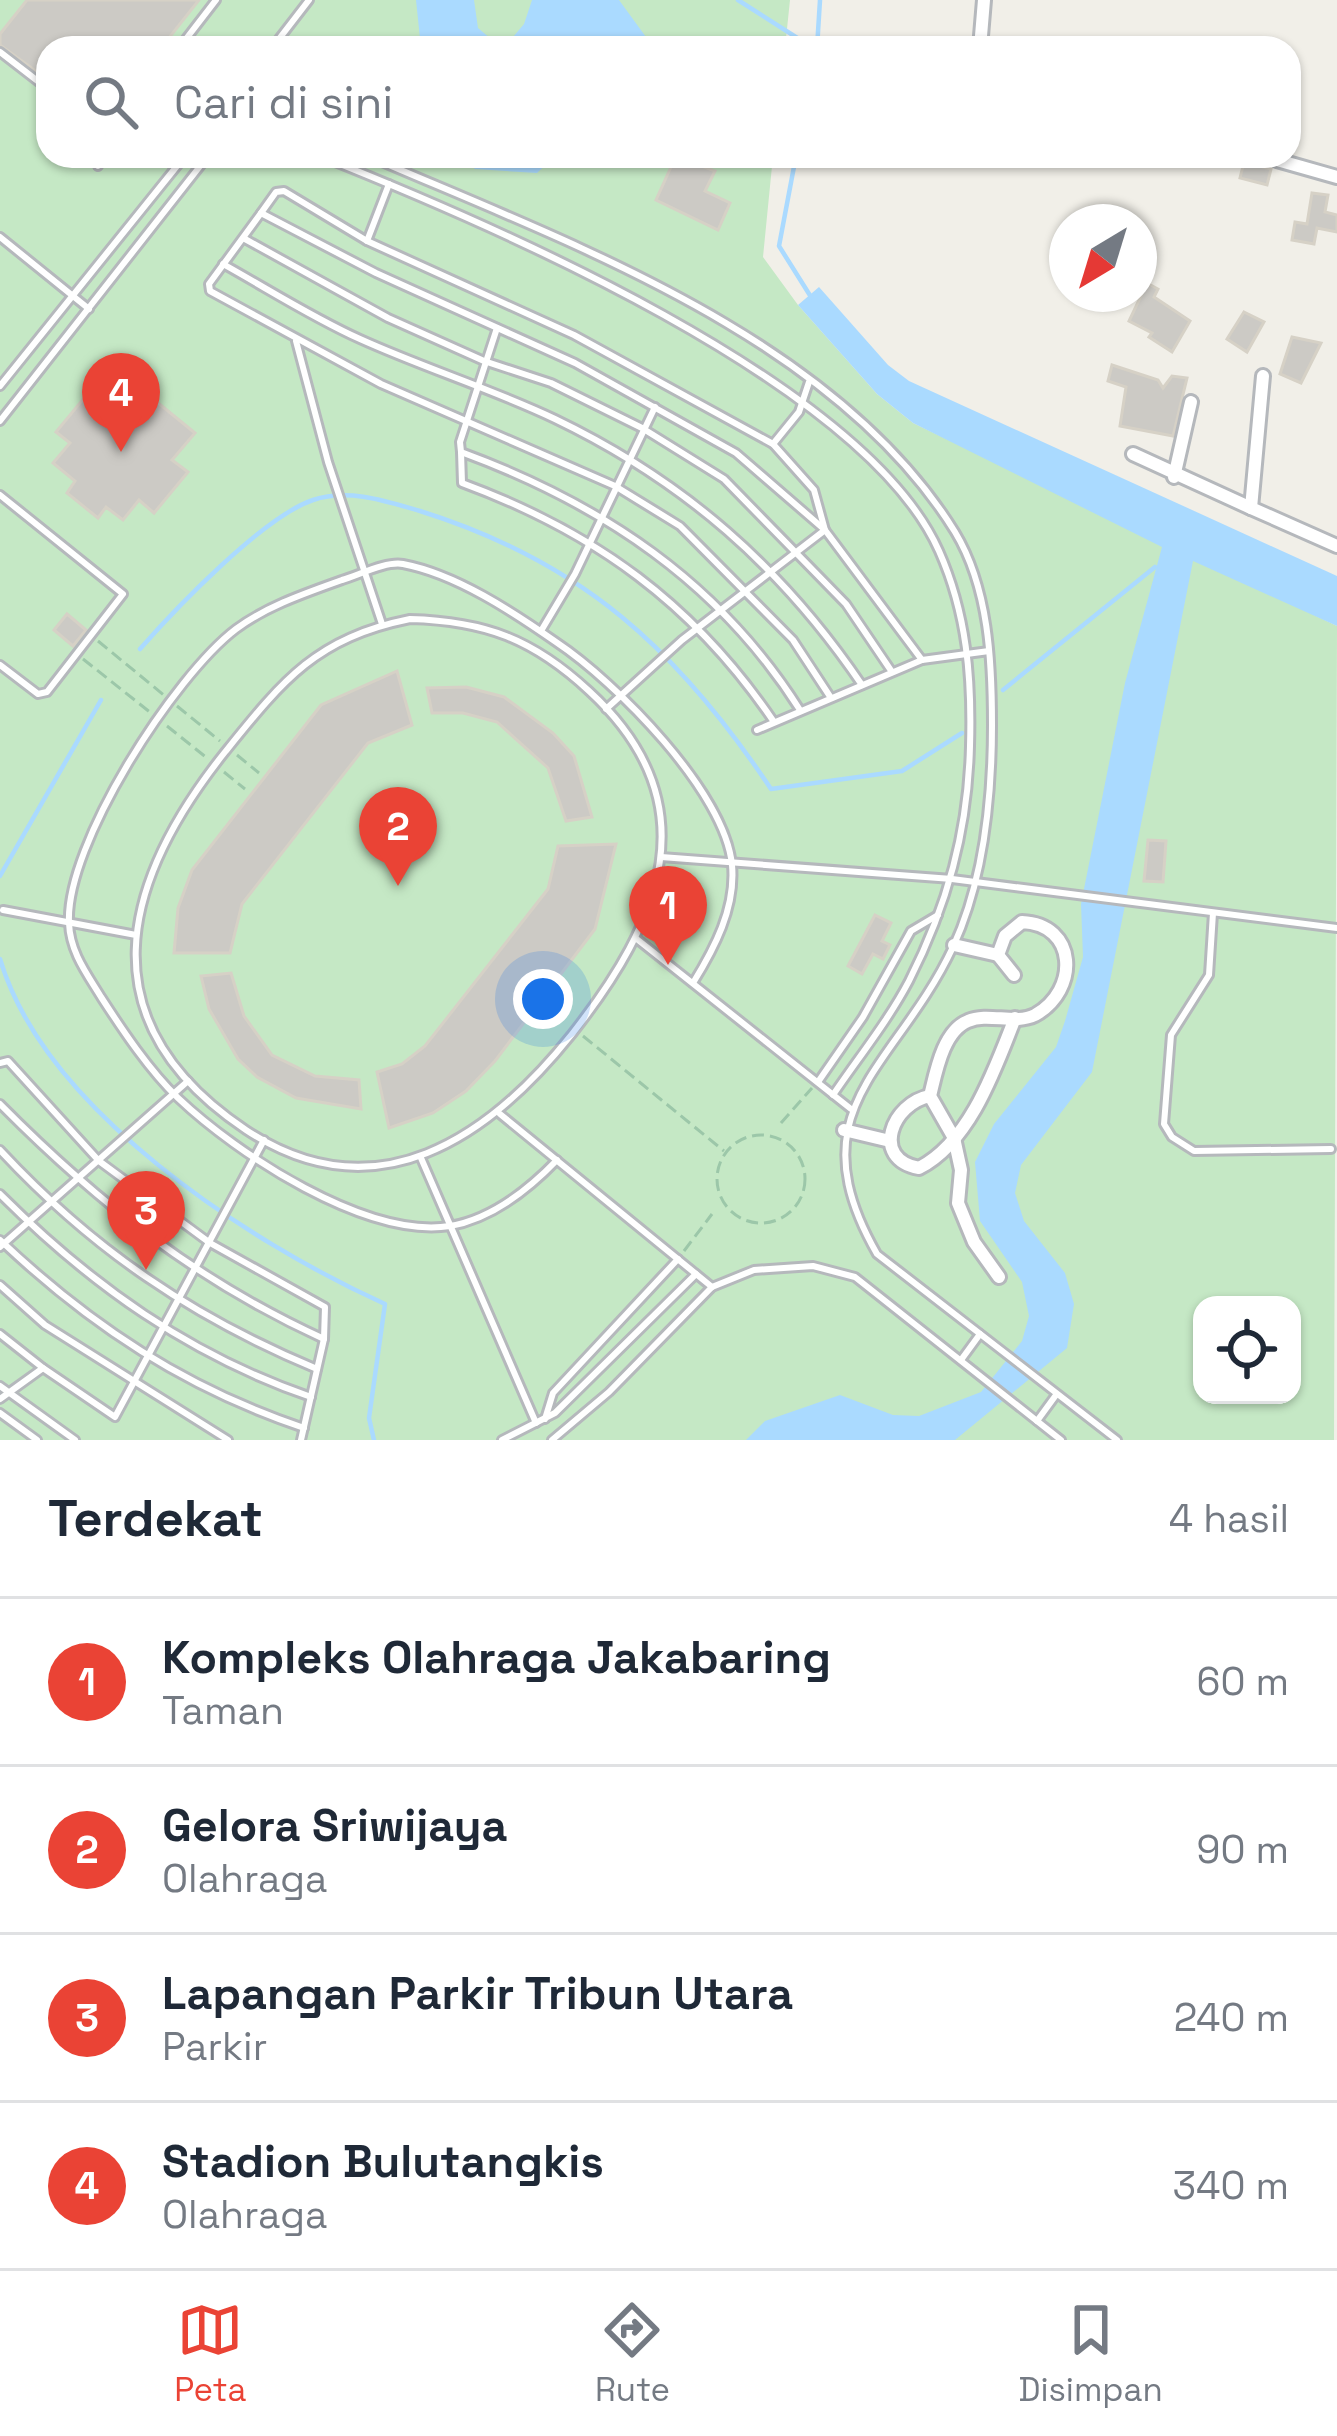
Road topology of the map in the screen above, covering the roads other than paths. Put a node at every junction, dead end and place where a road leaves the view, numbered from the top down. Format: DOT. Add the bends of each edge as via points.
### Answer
graph roads {
  1 [pos="216,0"];
  2 [pos="308,0"];
  3 [pos="984,0"];
  4 [pos="188,36"];
  5 [pos="281,36"];
  6 [pos="981,36"];
  7 [pos="0,52"];
  8 [pos="36,80"];
  9 [pos="1301,166"];
  10 [pos="175,168"];
  11 [pos="199,168"];
  12 [pos="350,168"];
  13 [pos="395,168"];
  14 [pos="1337,177"];
  15 [pos="389,184"];
  16 [pos="261,213"];
  17 [pos="0,237"];
  18 [pos="244,238"];
  19 [pos="367,241"];
  20 [pos="223,264"];
  21 [pos="73,295"];
  22 [pos="89,309"];
  23 [pos="496,328"];
  24 [pos="296,339"];
  25 [pos="484,361"];
  26 [pos="1263,376"];
  27 [pos="809,382"];
  28 [pos="0,386"];
  29 [pos="475,389"];
  30 [pos="1191,401"];
  31 [pos="800,403"];
  32 [pos="655,407"];
  33 [pos="0,421"];
  34 [pos="465,423"];
  35 [pos="643,428"];
  36 [pos="773,444"];
  37 [pos="461,452"];
  38 [pos="1133,454"];
  39 [pos="629,457"];
  40 [pos="1174,477"];
  41 [pos="615,486"];
  42 [pos="0,495"];
  43 [pos="1252,508"];
  44 [pos="602,517"];
  45 [pos="825,530"];
  46 [pos="591,540"];
  47 [pos="1337,546"];
  48 [pos="799,550"];
  49 [pos="774,570"];
  50 [pos="363,573"];
  51 [pos="748,589"];
  52 [pos="722,610"];
  53 [pos="382,625"];
  54 [pos="698,628"];
  55 [pos="541,631"];
  56 [pos="568,650"];
  57 [pos="989,651"];
  58 [pos="968,652"];
  59 [pos="922,660"];
  60 [pos="557,663"];
  61 [pos="0,665"];
  62 [pos="892,672"];
  63 [pos="862,685"];
  64 [pos="621,696"];
  65 [pos="831,698"];
  66 [pos="606,710"];
  67 [pos="800,710"];
  68 [pos="774,722"];
  69 [pos="757,730"];
  70 [pos="661,857"];
  71 [pos="732,862"];
  72 [pos="952,879"];
  73 [pos="975,882"];
  74 [pos="3,910"];
  75 [pos="1213,913"];
  76 [pos="938,915"];
  77 [pos="68,922"];
  78 [pos="1337,928"];
  79 [pos="136,934"];
  80 [pos="638,940"];
  81 [pos="954,944"];
  82 [pos="998,956"];
  83 [pos="1014,975"];
  84 [pos="693,983"];
  85 [pos="1016,1018"];
  86 [pos="0,1063"];
  87 [pos="188,1081"];
  88 [pos="818,1082"];
  89 [pos="174,1094"];
  90 [pos="833,1095"];
  91 [pos="930,1096"];
  92 [pos="0,1104"];
  93 [pos="850,1109"];
  94 [pos="500,1114"];
  95 [pos="844,1130"];
  96 [pos="954,1138"];
  97 [pos="264,1139"];
  98 [pos="890,1141"];
  99 [pos="1331,1149"];
  100 [pos="0,1150"];
  101 [pos="255,1156"];
  102 [pos="421,1158"];
  103 [pos="556,1160"];
  104 [pos="99,1161"];
  105 [pos="76,1181"];
  106 [pos="0,1194"];
  107 [pos="50,1204"];
  108 [pos="28,1222"];
  109 [pos="451,1226"];
  110 [pos="210,1243"];
  111 [pos="1,1244"];
  112 [pos="678,1259"];
  113 [pos="194,1272"];
  114 [pos="696,1274"];
  115 [pos="999,1277"];
  116 [pos="0,1285"];
  117 [pos="712,1287"];
  118 [pos="178,1302"];
  119 [pos="163,1329"];
  120 [pos="0,1334"];
  121 [pos="980,1334"];
  122 [pos="324,1339"];
  123 [pos="148,1357"];
  124 [pos="961,1360"];
  125 [pos="43,1368"];
  126 [pos="317,1369"];
  127 [pos="133,1384"];
  128 [pos="0,1386"];
  129 [pos="1054,1391"];
  130 [pos="4,1396"];
  131 [pos="311,1397"];
  132 [pos="0,1413"];
  133 [pos="1034,1418"];
  134 [pos="540,1421"];
  135 [pos="304,1428"];
  136 [pos="38,1440"];
  137 [pos="75,1440"];
  138 [pos="228,1440"];
  139 [pos="302,1440"];
  140 [pos="502,1440"];
  141 [pos="552,1440"];
  142 [pos="1061,1440"];
  143 [pos="1117,1440"];
  1 -- 4 [label="lane"];
  2 -- 5 [label="lane"];
  3 -- 6 [label="street"];
  7 -- 8 [label="lane"];
  9 -- 14 [label="street"];
  10 -- 21 [label="lane"];
  11 -- 22 [label="lane"];
  12 -- 15 [label="lane"];
  13 -- 27 [label="lane" via="670,292"];
  15 -- 19 [label="lane"];
  15 -- 31 [label="lane" via="602,282"];
  16 -- 18 [label="lane"];
  16 -- 19 [label="lane" via="284,191"];
  16 -- 23 [label="lane"];
  17 -- 21 [label="lane"];
  18 -- 20 [label="lane"];
  18 -- 25 [label="lane" via="388,319"];
  19 -- 36 [label="lane" via="574,335"];
  20 -- 24 [label="lane" via="210,291"];
  20 -- 29 [label="lane" via="352,336"];
  21 -- 22 [label="lane"];
  21 -- 28 [label="lane"];
  22 -- 33 [label="lane"];
  23 -- 25 [label="lane"];
  23 -- 32 [label="lane"];
  24 -- 34 [label="lane"];
  24 -- 50 [label="lane"];
  25 -- 29 [label="lane"];
  25 -- 35 [label="lane" via="551,382"];
  26 -- 43 [label="street"];
  27 -- 31 [label="lane"];
  27 -- 57 [label="lane" via="881,443 957,535"];
  29 -- 34 [label="lane"];
  29 -- 39 [label="lane"];
  30 -- 40 [label="street"];
  31 -- 36 [label="lane"];
  31 -- 58 [label="lane" via="898,492 938,547"];
  32 -- 35 [label="lane"];
  32 -- 45 [label="lane" via="736,453"];
  34 -- 37 [label="lane"];
  34 -- 41 [label="lane"];
  35 -- 39 [label="lane"];
  35 -- 48 [label="lane" via="724,479"];
  36 -- 45 [label="lane" via="814,490"];
  37 -- 44 [label="lane"];
  37 -- 46 [label="lane" via="462,483"];
  38 -- 40 [label="street"];
  39 -- 41 [label="lane"];
  39 -- 49 [label="lane" via="711,513"];
  40 -- 43 [label="street"];
  41 -- 44 [label="lane"];
  41 -- 51 [label="lane" via="680,526"];
  42 -- 61 [label="lane" via="123,594 47,692 38,694"];
  43 -- 47 [label="street"];
  44 -- 46 [label="lane"];
  44 -- 52 [label="lane" via="663,554"];
  45 -- 48 [label="lane"];
  45 -- 59 [label="lane"];
  46 -- 54 [label="lane"];
  46 -- 55 [label="lane"];
  48 -- 49 [label="lane"];
  48 -- 62 [label="lane"];
  49 -- 51 [label="lane"];
  49 -- 63 [label="lane"];
  50 -- 53 [label="lane"];
  50 -- 55 [label="lane" via="399,563 461,586"];
  50 -- 77 [label="lane" via="292,598 236,629 202,662 149,730 104,809 75,880"];
  51 -- 52 [label="lane"];
  51 -- 65 [label="lane"];
  52 -- 54 [label="lane"];
  52 -- 67 [label="lane" via="766,656"];
  53 -- 60 [label="lane" via="477,625"];
  53 -- 79 [label="lane" via="346,635 303,664 215,764 148,869"];
  54 -- 64 [label="lane"];
  54 -- 68 [label="lane"];
  55 -- 56 [label="lane"];
  56 -- 60 [label="lane"];
  56 -- 64 [label="lane"];
  57 -- 58 [label="lane"];
  57 -- 73 [label="lane" via="992,776"];
  58 -- 59 [label="lane"];
  58 -- 72 [label="lane" via="969,771"];
  59 -- 62 [label="lane"];
  60 -- 66 [label="lane"];
  62 -- 63 [label="lane"];
  63 -- 65 [label="lane"];
  64 -- 66 [label="lane"];
  64 -- 71 [label="lane" via="718,815"];
  65 -- 67 [label="lane"];
  66 -- 70 [label="lane" via="636,747 658,800"];
  67 -- 68 [label="lane"];
  68 -- 69 [label="lane"];
  70 -- 71 [label="lane"];
  70 -- 80 [label="lane"];
  71 -- 72 [label="lane"];
  71 -- 84 [label="lane" via="732,895"];
  72 -- 73 [label="lane"];
  72 -- 76 [label="lane"];
  73 -- 75 [label="lane"];
  73 -- 81 [label="lane"];
  74 -- 77 [label="lane"];
  75 -- 78 [label="lane"];
  75 -- 99 [label="lane" via="1209,975 1171,1036 1164,1124 1194,1151"];
  76 -- 88 [label="lane" via="911,931"];
  76 -- 90 [label="lane" via="907,984"];
  77 -- 79 [label="lane"];
  77 -- 89 [label="lane" via="75,955"];
  79 -- 87 [label="lane" via="136,980 154,1031"];
  80 -- 84 [label="lane"];
  80 -- 94 [label="lane" via="575,1030"];
  81 -- 82 [label="street"];
  81 -- 93 [label="lane"];
  82 -- 83 [label="street"];
  82 -- 85 [label="street" via="1022,922 1042,922 1067,949 1054,996 1034,1016"];
  84 -- 88 [label="lane"];
  85 -- 91 [label="street" via="968,1021 951,1037"];
  85 -- 96 [label="street"];
  86 -- 104 [label="lane" via="8,1061"];
  87 -- 89 [label="lane"];
  87 -- 97 [label="lane"];
  88 -- 90 [label="lane"];
  89 -- 101 [label="lane"];
  89 -- 104 [label="lane"];
  90 -- 93 [label="lane"];
  91 -- 96 [label="street"];
  91 -- 98 [label="street" via="912,1099 892,1121"];
  92 -- 105 [label="lane"];
  93 -- 95 [label="lane"];
  94 -- 102 [label="lane"];
  94 -- 103 [label="lane"];
  95 -- 98 [label="street"];
  95 -- 121 [label="lane" via="855,1216 877,1254"];
  96 -- 98 [label="street" via="919,1168 896,1156"];
  96 -- 115 [label="street" via="958,1203"];
  97 -- 101 [label="lane"];
  97 -- 102 [label="lane" via="306,1158 358,1167"];
  100 -- 107 [label="lane"];
  101 -- 109 [label="lane" via="398,1226"];
  101 -- 110 [label="lane"];
  102 -- 109 [label="lane"];
  103 -- 109 [label="lane" via="512,1199"];
  103 -- 112 [label="lane"];
  104 -- 105 [label="lane"];
  104 -- 110 [label="lane"];
  105 -- 107 [label="lane"];
  105 -- 113 [label="lane"];
  106 -- 108 [label="lane"];
  107 -- 108 [label="lane"];
  107 -- 118 [label="lane"];
  108 -- 111 [label="lane"];
  108 -- 119 [label="lane"];
  109 -- 134 [label="lane"];
  110 -- 113 [label="lane"];
  110 -- 122 [label="lane" via="324,1306"];
  111 -- 123 [label="lane"];
  112 -- 114 [label="lane"];
  112 -- 134 [label="lane" via="553,1393"];
  113 -- 118 [label="lane"];
  113 -- 122 [label="lane"];
  114 -- 117 [label="lane"];
  114 -- 134 [label="lane" via="594,1379"];
  116 -- 127 [label="lane"];
  117 -- 124 [label="lane" via="754,1270 813,1266 855,1277"];
  117 -- 141 [label="lane"];
  118 -- 119 [label="lane"];
  118 -- 126 [label="lane"];
  119 -- 123 [label="lane"];
  119 -- 131 [label="lane" via="236,1371"];
  120 -- 125 [label="lane"];
  121 -- 124 [label="lane"];
  121 -- 129 [label="lane"];
  122 -- 126 [label="lane"];
  123 -- 127 [label="lane"];
  123 -- 135 [label="lane" via="227,1402"];
  124 -- 133 [label="lane"];
  125 -- 127 [label="lane" via="110,1418"];
  125 -- 130 [label="lane"];
  126 -- 131 [label="lane"];
  127 -- 138 [label="lane"];
  128 -- 130 [label="lane"];
  129 -- 133 [label="lane"];
  129 -- 143 [label="lane"];
  130 -- 137 [label="lane"];
  131 -- 135 [label="lane"];
  132 -- 136 [label="lane"];
  133 -- 142 [label="lane"];
  134 -- 140 [label="lane"];
  135 -- 139 [label="lane"];
}
